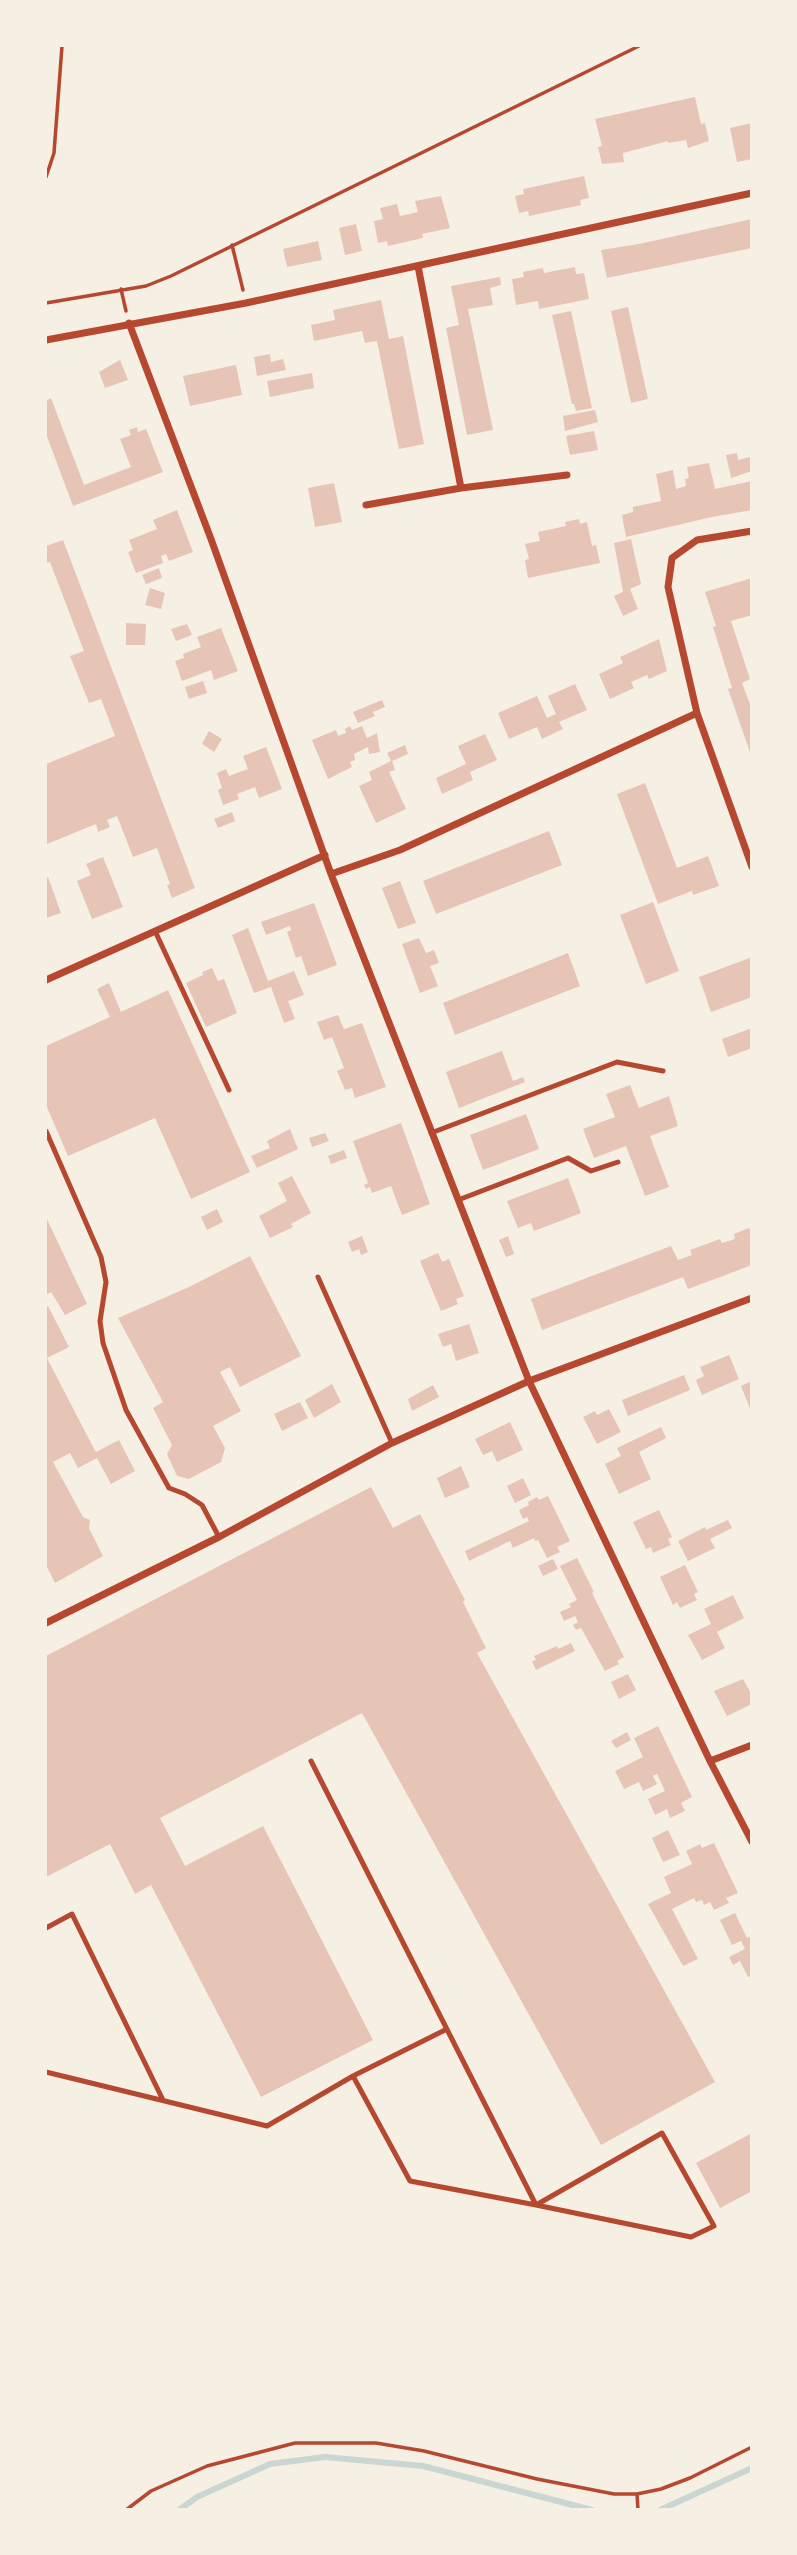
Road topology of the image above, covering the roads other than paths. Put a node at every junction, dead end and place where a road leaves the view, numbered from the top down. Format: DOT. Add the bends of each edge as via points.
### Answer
graph roads {
  1 [pos="751,193"];
  2 [pos="418,266"];
  3 [pos="128,323"];
  4 [pos="46,340"];
  5 [pos="567,475"];
  6 [pos="461,488"];
  7 [pos="366,505"];
  8 [pos="751,531"];
  9 [pos="697,713"];
  10 [pos="326,855"];
  11 [pos="751,867"];
  12 [pos="331,874"];
  13 [pos="155,931"];
  14 [pos="46,980"];
  15 [pos="663,1070"];
  16 [pos="229,1090"];
  17 [pos="46,1131"];
  18 [pos="430,1133"];
  19 [pos="618,1163"];
  20 [pos="458,1200"];
  21 [pos="318,1277"];
  22 [pos="751,1298"];
  23 [pos="528,1381"];
  24 [pos="392,1443"];
  25 [pos="219,1537"];
  26 [pos="46,1623"];
  27 [pos="751,1745"];
  28 [pos="311,1761"];
  29 [pos="710,1761"];
  30 [pos="751,1842"];
  31 [pos="46,1928"];
  32 [pos="445,2029"];
  33 [pos="46,2072"];
  34 [pos="353,2076"];
  35 [pos="163,2100"];
  36 [pos="536,2205"];
  1 -- 2 [label="street"];
  2 -- 3 [label="street"];
  2 -- 6 [label="street"];
  3 -- 4 [label="street"];
  3 -- 10 [label="street"];
  5 -- 6 [label="street"];
  6 -- 7 [label="street"];
  8 -- 9 [label="street" via="697,540 672,558 668,587"];
  9 -- 11 [label="street"];
  9 -- 12 [label="street" via="400,850"];
  10 -- 12 [label="street"];
  10 -- 13 [label="street"];
  12 -- 18 [label="street"];
  13 -- 14 [label="street"];
  13 -- 16 [label="lane"];
  15 -- 18 [label="lane" via="617,1062"];
  17 -- 25 [label="lane" via="101,1256 106,1282 100,1321 103,1343 126,1410 169,1488 202,1505"];
  18 -- 20 [label="street"];
  19 -- 20 [label="lane" via="591,1171 568,1158"];
  20 -- 23 [label="street"];
  21 -- 24 [label="lane"];
  22 -- 23 [label="street"];
  23 -- 24 [label="street"];
  23 -- 29 [label="street"];
  24 -- 25 [label="street"];
  25 -- 26 [label="street"];
  27 -- 29 [label="street"];
  28 -- 32 [label="lane"];
  29 -- 30 [label="street"];
  31 -- 35 [label="lane" via="72,1914"];
  32 -- 34 [label="lane"];
  32 -- 36 [label="lane"];
  33 -- 35 [label="lane"];
  34 -- 35 [label="lane" via="267,2126"];
  34 -- 36 [label="lane" via="410,2181"];
  36 -- 36 [label="lane" via="662,2133 714,2226 691,2236"];
}
